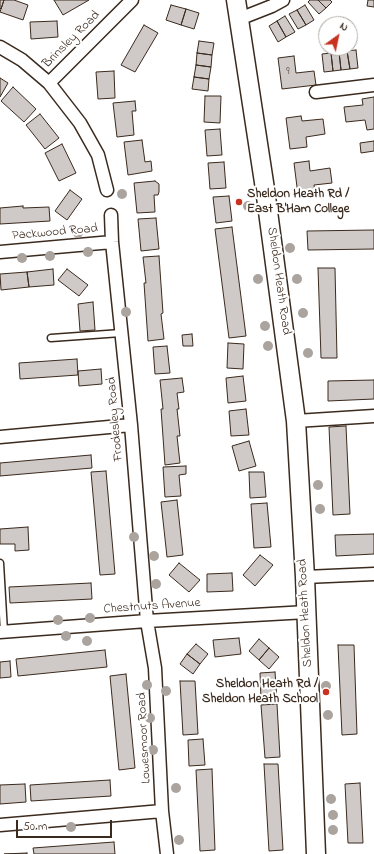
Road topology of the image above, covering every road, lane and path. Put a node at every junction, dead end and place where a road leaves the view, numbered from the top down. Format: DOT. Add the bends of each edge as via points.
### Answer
graph roads {
  1 [pos="132,0"];
  2 [pos="236,0"];
  3 [pos="283,0"];
  4 [pos="239,19"];
  5 [pos="0,47"];
  6 [pos="49,83"];
  7 [pos="374,86"];
  8 [pos="316,92"];
  9 [pos="107,190"];
  10 [pos="111,215"];
  11 [pos="112,242"];
  12 [pos="0,252"];
  13 [pos="121,333"];
  14 [pos="51,338"];
  15 [pos="374,416"];
  16 [pos="296,421"];
  17 [pos="131,425"];
  18 [pos="0,437"];
  19 [pos="0,563"];
  20 [pos="374,574"];
  21 [pos="305,577"];
  22 [pos="307,612"];
  23 [pos="147,621"];
  24 [pos="2,632"];
  25 [pos="162,811"];
  26 [pos="0,825"];
  27 [pos="167,854"];
  28 [pos="316,854"];
  1 -- 6 [label="street, Brinsley Road"];
  2 -- 4 [label="street, Sheldon Heath Road"];
  3 -- 4 [label="street"];
  4 -- 16 [label="street, Sheldon Heath Road"];
  5 -- 6 [label="street" via="22,60"];
  6 -- 9 [label="street" via="80,122 98,155"];
  7 -- 8 [label="street"];
  10 -- 11 [label="street, Frodesley Road"];
  11 -- 12 [label="street, Packwood Road"];
  11 -- 13 [label="street, Frodesley Road"];
  13 -- 14 [label="lane"];
  13 -- 17 [label="street, Frodesley Road"];
  15 -- 16 [label="street"];
  16 -- 21 [label="street, Sheldon Heath Road"];
  17 -- 18 [label="street"];
  17 -- 23 [label="street, Frodesley Road"];
  19 -- 24 [label="lane"];
  20 -- 21 [label="street"];
  21 -- 22 [label="street, Sheldon Heath Road"];
  22 -- 23 [label="street, Chestnuts Avenue"];
  22 -- 28 [label="street, Sheldon Heath Road"];
  23 -- 24 [label="street, Chestnuts Avenue"];
  23 -- 25 [label="street, Lowesmoor Road" via="155,668"];
  25 -- 26 [label="street"];
  25 -- 27 [label="street, Lowesmoor Road"];
}
